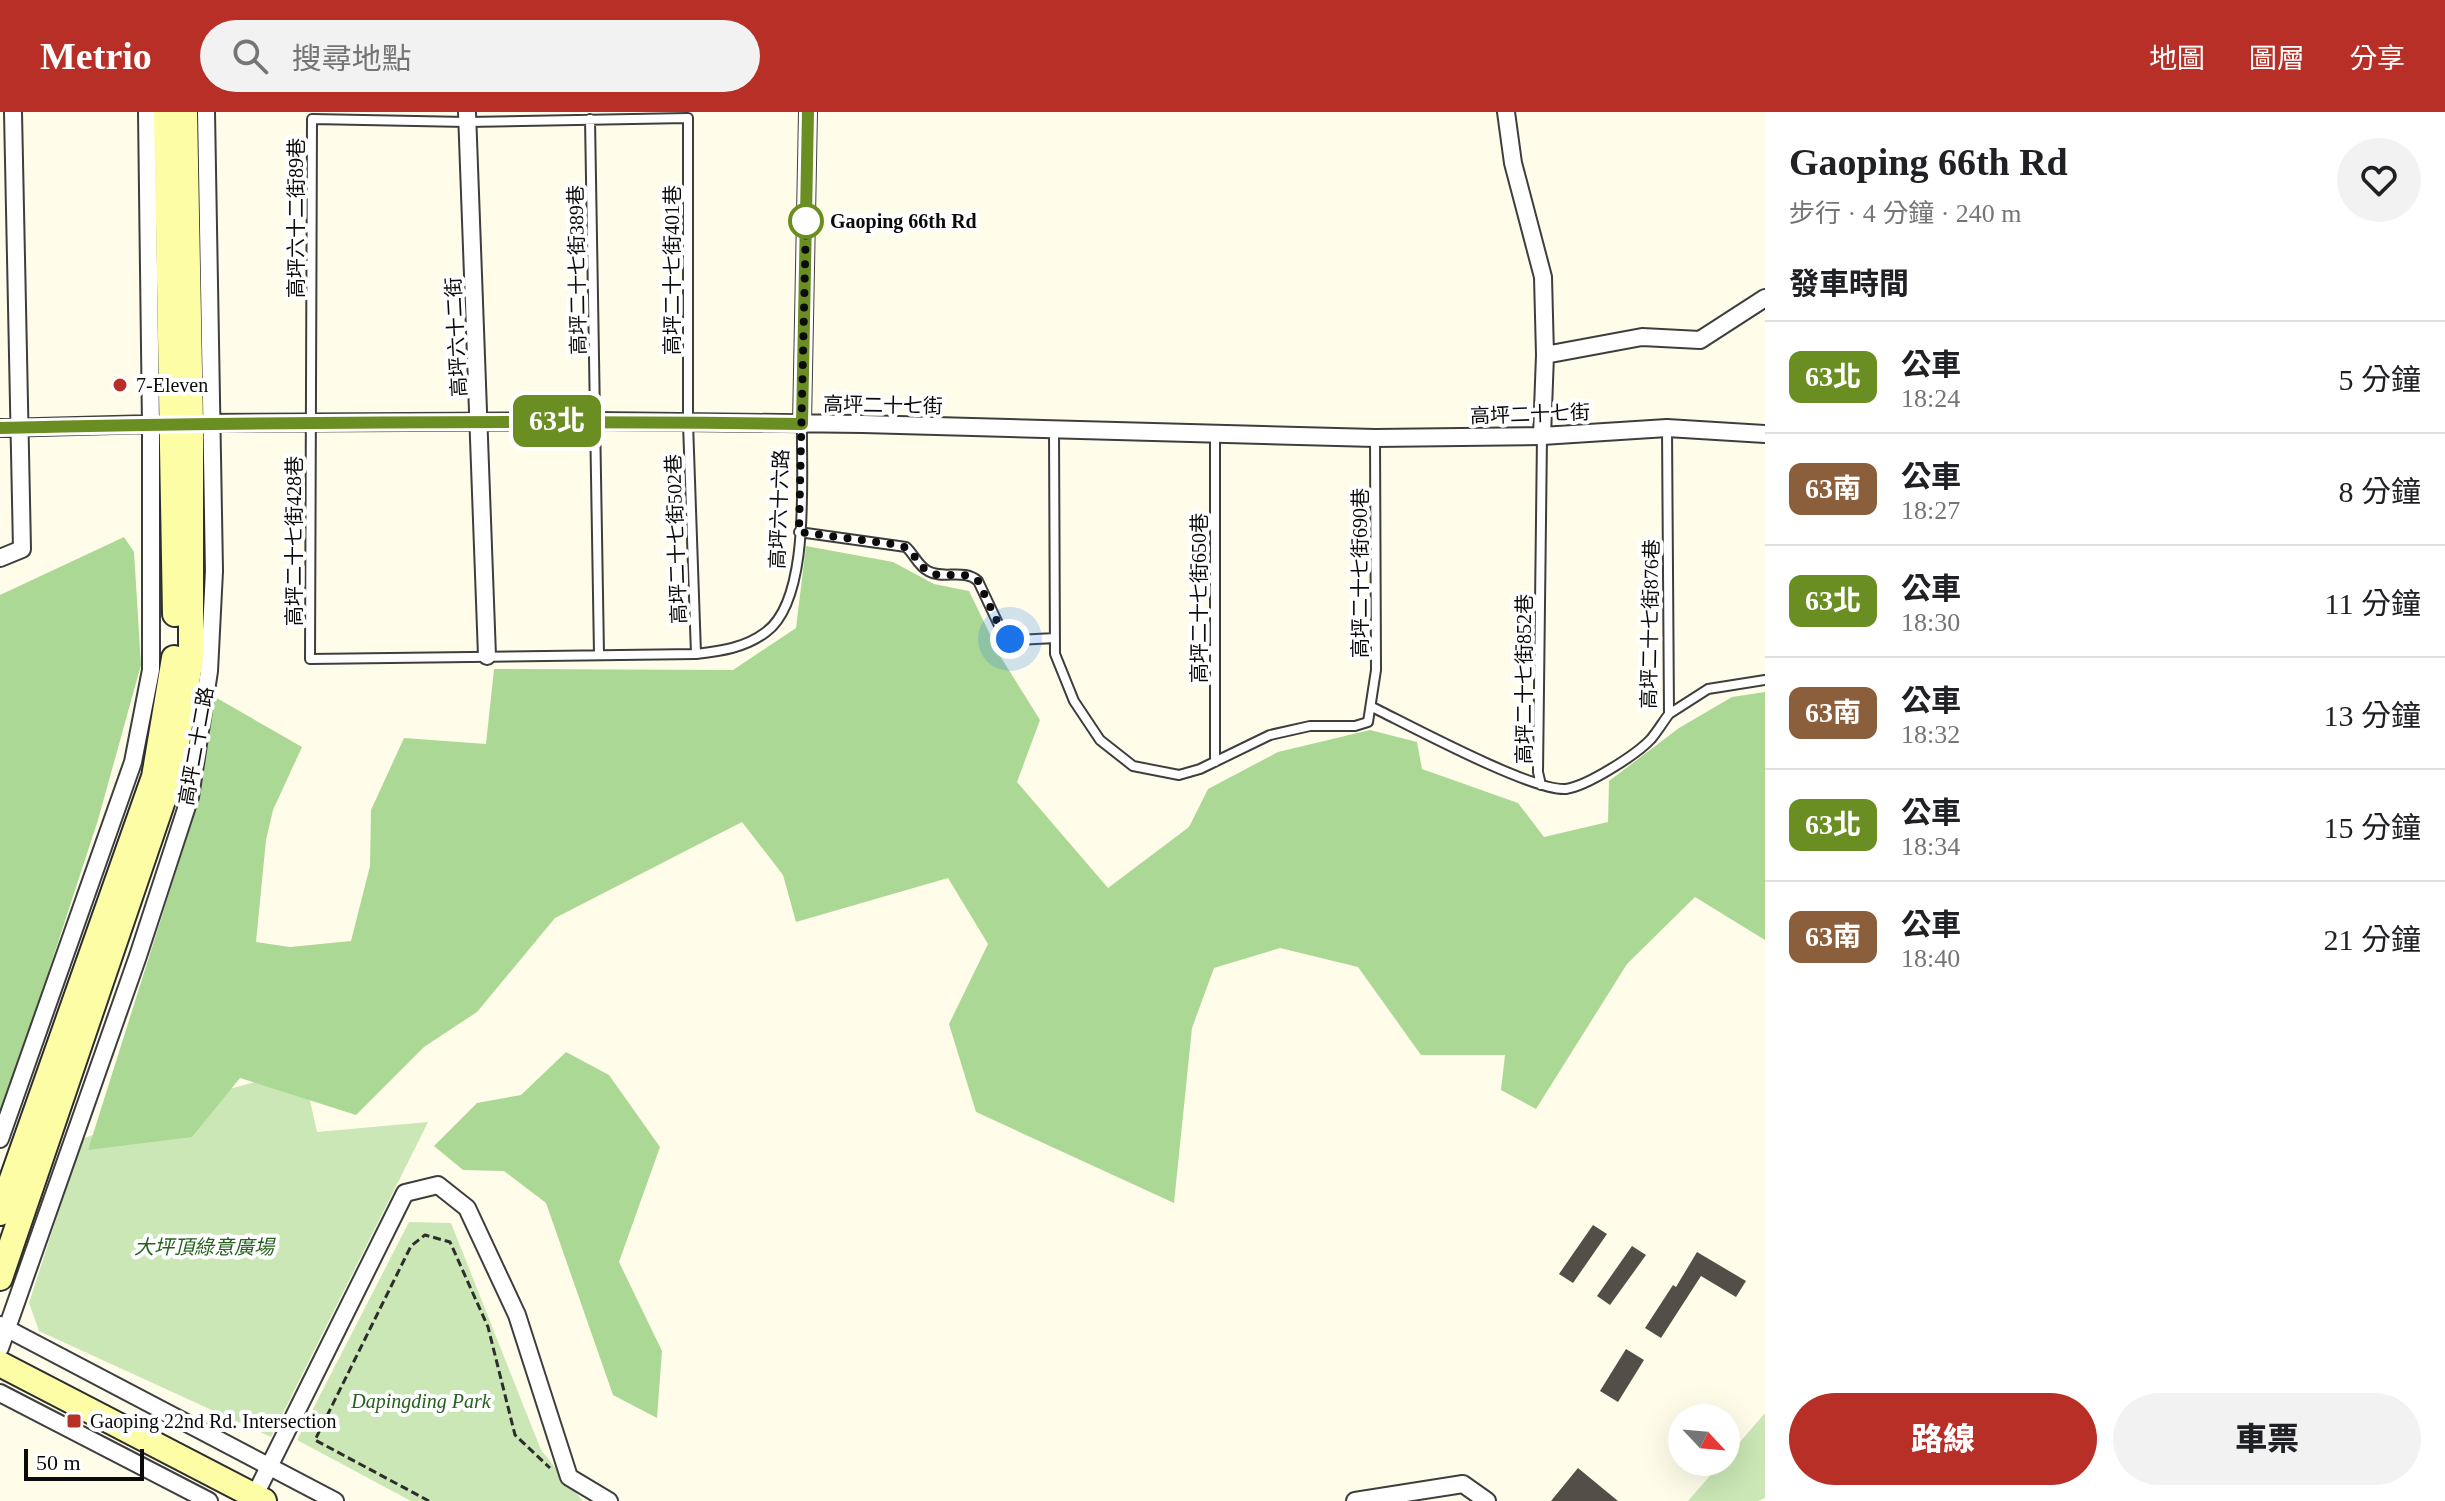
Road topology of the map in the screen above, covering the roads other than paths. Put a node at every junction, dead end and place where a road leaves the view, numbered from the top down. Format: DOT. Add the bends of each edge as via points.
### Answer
graph roads {
  1 [pos="13,112"];
  2 [pos="147,112"];
  3 [pos="166,112"];
  4 [pos="185,112"];
  5 [pos="206,112"];
  6 [pos="808,112"];
  7 [pos="1506,112"];
  8 [pos="467,117"];
  9 [pos="590,119"];
  10 [pos="1765,298"];
  11 [pos="1545,355"];
  12 [pos="595,421"];
  13 [pos="480,422"];
  14 [pos="688,423"];
  15 [pos="181,424"];
  16 [pos="310,424"];
  17 [pos="802,424"];
  18 [pos="20,427"];
  19 [pos="0,428"];
  20 [pos="1667,428"];
  21 [pos="1054,429"];
  22 [pos="1215,434"];
  23 [pos="1765,434"];
  24 [pos="1542,436"];
  25 [pos="1375,438"];
  26 [pos="799,532"];
  27 [pos="0,558"];
  28 [pos="1055,638"];
  29 [pos="599,654"];
  30 [pos="696,654"];
  31 [pos="487,656"];
  32 [pos="310,659"];
  33 [pos="1765,680"];
  34 [pos="1372,707"];
  35 [pos="1669,714"];
  36 [pos="1215,762"];
  37 [pos="1541,785"];
  38 [pos="0,1139"];
  39 [pos="0,1213"];
  40 [pos="0,1278"];
  41 [pos="4,1328"];
  42 [pos="0,1348"];
  43 [pos="0,1364"];
  44 [pos="0,1393"];
  45 [pos="270,1466"];
  46 [pos="257,1499"];
  47 [pos="209,1501"];
  48 [pos="335,1501"];
  49 [pos="609,1501"];
  50 [pos="1355,1501"];
  51 [pos="1487,1501"];
  1 -- 18 [label="street"];
  2 -- 15 [label="street, 高坪二十二路"];
  3 -- 15 [label="street, 高坪二十二路"];
  4 -- 15 [label="street, 高坪二十二路"];
  5 -- 15 [label="street, 高坪二十二路"];
  6 -- 17 [label="street, 高坪六十六路"];
  7 -- 11 [label="street" via="1513,163 1543,277"];
  8 -- 9 [label="lane"];
  8 -- 13 [label="street, 高坪六十二街"];
  8 -- 16 [label="lane, 高坪六十二街89巷" via="312,119"];
  9 -- 12 [label="lane, 高坪二十七街389巷"];
  9 -- 14 [label="lane, 高坪二十七街401巷" via="688,118"];
  10 -- 11 [label="street" via="1700,340 1642,337"];
  11 -- 24 [label="street"];
  12 -- 13 [label="street, 高坪二十七街"];
  12 -- 14 [label="street, 高坪二十七街"];
  12 -- 29 [label="lane, 高坪二十七街389巷"];
  13 -- 16 [label="street, 高坪二十七街"];
  13 -- 31 [label="street, 高坪六十二街"];
  14 -- 17 [label="street, 高坪二十七街"];
  14 -- 30 [label="lane, 高坪二十七街502巷"];
  15 -- 16 [label="street, 高坪二十七街"];
  15 -- 18 [label="street, 高坪二十七街"];
  15 -- 38 [label="street, 高坪二十二路" via="151,670 133,762"];
  15 -- 39 [label="street, 高坪二十二路" via="175,650 154,777"];
  15 -- 40 [label="street, 高坪二十二路" via="191,658 172,774"];
  15 -- 41 [label="street, 高坪二十二路" via="214,571 209,671 190,797"];
  16 -- 32 [label="lane, 高坪二十七街428巷"];
  17 -- 21 [label="street, 高坪二十七街"];
  17 -- 26 [label="lane, 高坪六十六路"];
  18 -- 19 [label="street, 高坪二十七街"];
  18 -- 27 [label="street" via="22,549"];
  20 -- 23 [label="street, 高坪二十七街"];
  20 -- 24 [label="street, 高坪二十七街"];
  20 -- 35 [label="lane, 高坪二十七街876巷"];
  21 -- 22 [label="street, 高坪二十七街"];
  21 -- 28 [label="lane"];
  22 -- 25 [label="street, 高坪二十七街"];
  22 -- 36 [label="lane, 高坪二十七街650巷"];
  24 -- 25 [label="street, 高坪二十七街"];
  24 -- 37 [label="lane, 高坪二十七街852巷"];
  25 -- 34 [label="lane, 高坪二十七街690巷"];
  26 -- 28 [label="lane" via="906,547 931,574 972,576 978,581 1004,636"];
  26 -- 30 [label="lane, 高坪六十六路" via="796,581 782,615 745,645"];
  28 -- 36 [label="lane" via="1055,654 1074,701 1100,740 1133,766 1179,775"];
  29 -- 30 [label="lane, 高坪六十六路"];
  29 -- 31 [label="lane, 高坪六十六路"];
  31 -- 32 [label="lane, 高坪六十六路"];
  33 -- 35 [label="lane" via="1708,689"];
  34 -- 36 [label="lane" via="1368,722 1270,735"];
  34 -- 37 [label="lane, 高坪二十七街852巷"];
  35 -- 37 [label="lane, 高坪二十七街876巷" via="1650,741 1598,777 1565,789"];
  41 -- 42 [label="street, 高坪二十二路"];
  41 -- 45 [label="street"];
  43 -- 46 [label="street"];
  44 -- 47 [label="street"];
  45 -- 46 [label="street"];
  45 -- 48 [label="street"];
  45 -- 49 [label="street" via="405,1193 438,1185 467,1208 517,1315 569,1477"];
  50 -- 51 [label="street" via="1463,1484"];
}
